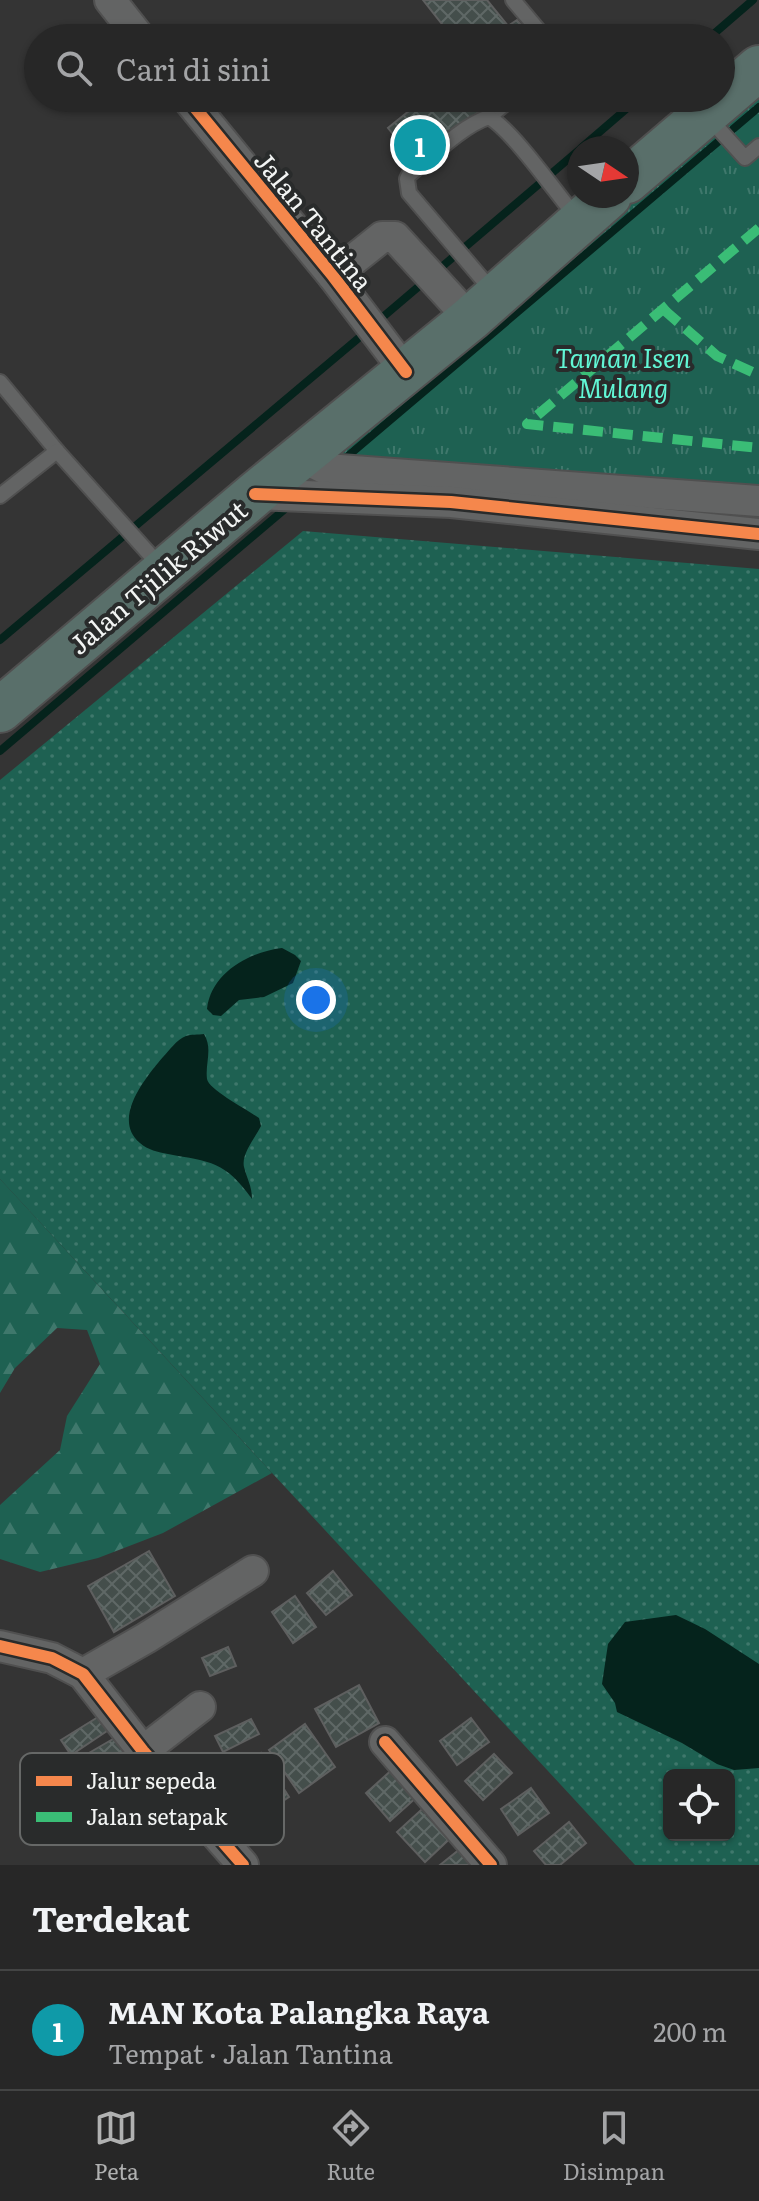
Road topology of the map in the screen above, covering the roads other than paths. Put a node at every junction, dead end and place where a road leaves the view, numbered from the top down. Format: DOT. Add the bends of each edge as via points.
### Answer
graph roads {
  1 [pos="110,0"];
  2 [pos="513,0"];
  3 [pos="129,24"];
  4 [pos="533,24"];
  5 [pos="759,68"];
  6 [pos="735,88"];
  7 [pos="198,112"];
  8 [pos="495,112"];
  9 [pos="707,112"];
  10 [pos="705,114"];
  11 [pos="489,117"];
  12 [pos="759,146"];
  13 [pos="639,171"];
  14 [pos="567,185"];
  15 [pos="594,208"];
  16 [pos="333,276"];
  17 [pos="483,307"];
  18 [pos="406,372"];
  19 [pos="0,382"];
  20 [pos="57,451"];
  21 [pos="305,453"];
  22 [pos="255,494"];
  23 [pos="0,496"];
  24 [pos="759,501"];
  25 [pos="759,534"];
  26 [pos="164,570"];
  27 [pos="8,697"];
  28 [pos="253,1571"];
  29 [pos="0,1646"];
  30 [pos="83,1674"];
  31 [pos="200,1707"];
  32 [pos="385,1742"];
  33 [pos="143,1751"];
  34 [pos="225,1845"];
  35 [pos="243,1865"];
  36 [pos="491,1865"];
  1 -- 3 [label="street"];
  2 -- 4 [label="lane"];
  5 -- 6 [label="highway"];
  7 -- 16 [label="street, Jalan Tantina"];
  8 -- 11 [label="lane"];
  9 -- 10 [label="highway"];
  10 -- 12 [label="lane" via="745,158"];
  10 -- 13 [label="highway"];
  11 -- 14 [label="lane"];
  11 -- 17 [label="lane" via="409,175 407,186"];
  15 -- 17 [label="highway, Jalan Tjilik Riwut"];
  16 -- 17 [label="street" via="382,237 395,237"];
  16 -- 18 [label="street, Jalan Tantina"];
  17 -- 18 [label="highway, Jalan Tjilik Riwut"];
  18 -- 21 [label="highway, Jalan Tjilik Riwut"];
  19 -- 20 [label="lane"];
  20 -- 23 [label="lane"];
  20 -- 26 [label="lane"];
  21 -- 22 [label="highway, Jalan Tjilik Riwut"];
  21 -- 24 [label="street" via="326,469"];
  22 -- 25 [label="street" via="451,502"];
  22 -- 26 [label="highway, Jalan Tjilik Riwut"];
  26 -- 27 [label="highway, Jalan Tjilik Riwut"];
  28 -- 30 [label="street"];
  29 -- 30 [label="street" via="52,1658"];
  30 -- 33 [label="street"];
  31 -- 33 [label="street"];
  32 -- 36 [label="street"];
  34 -- 35 [label="street"];
}
